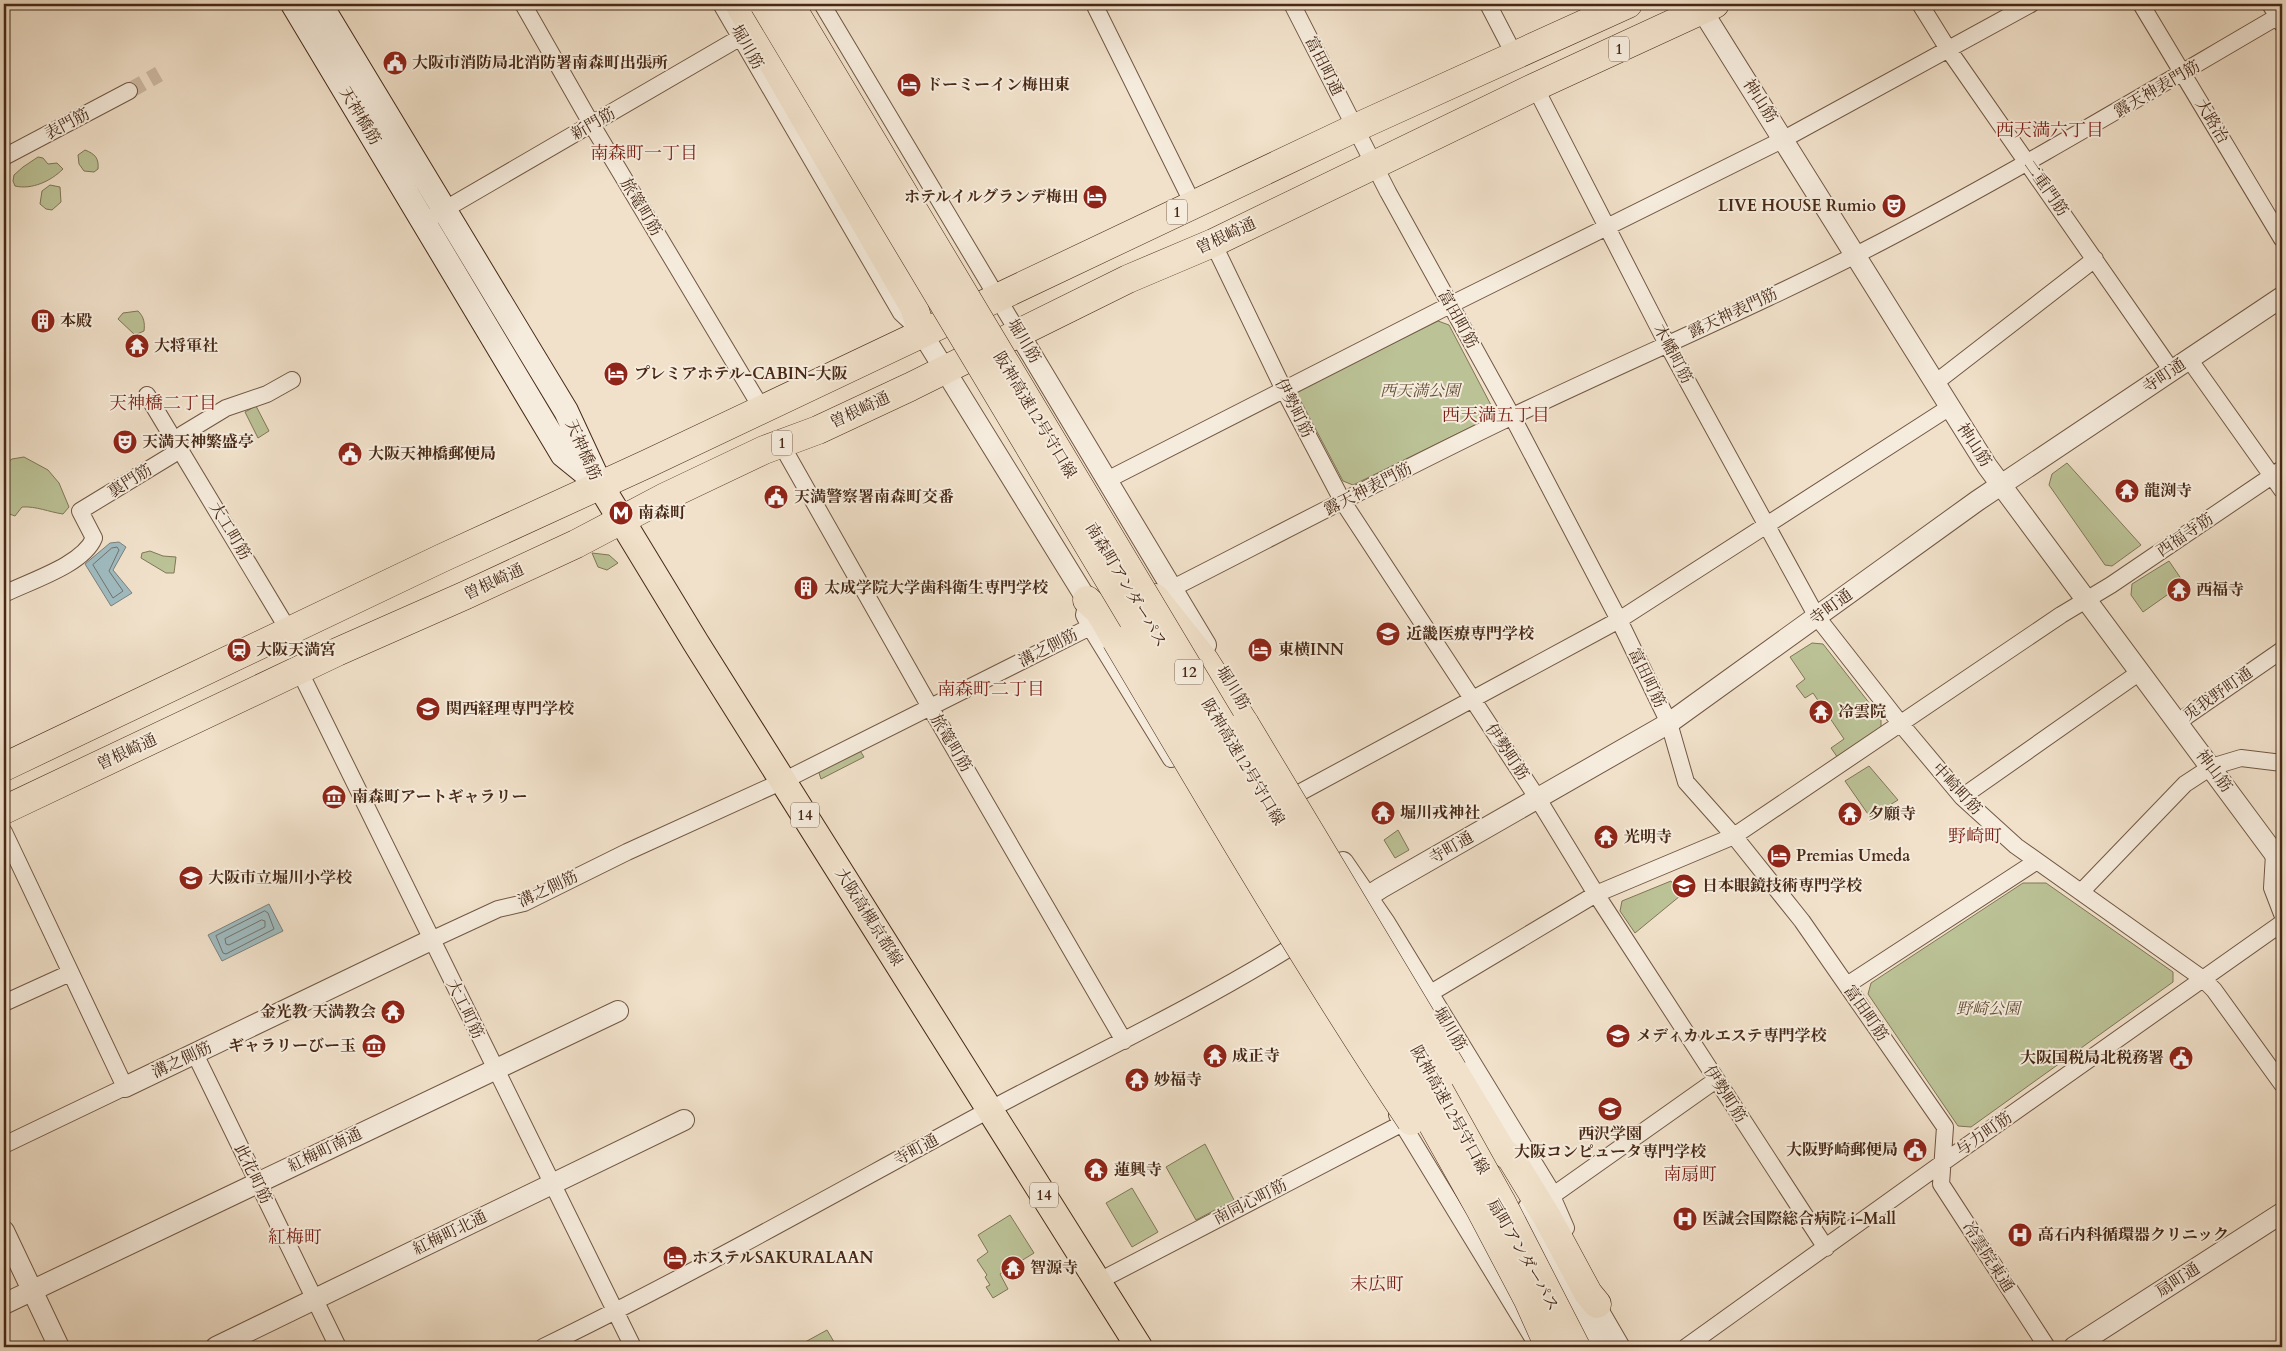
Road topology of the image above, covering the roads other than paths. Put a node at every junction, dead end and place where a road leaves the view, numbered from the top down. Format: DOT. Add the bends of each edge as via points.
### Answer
graph roads {
  1 [pos="293,4"];
  2 [pos="320,4"];
  3 [pos="523,4"];
  4 [pos="721,4"];
  5 [pos="739,4"];
  6 [pos="822,4"];
  7 [pos="1094,4"];
  8 [pos="1292,4"];
  9 [pos="1488,4"];
  10 [pos="1628,4"];
  11 [pos="1920,4"];
  12 [pos="2031,4"];
  13 [pos="2141,4"];
  14 [pos="779,6"];
  15 [pos="1705,6"];
  16 [pos="2278,15"];
  17 [pos="741,37"];
  18 [pos="1948,49"];
  19 [pos="1515,56"];
  20 [pos="2183,74"];
  21 [pos="1535,87"];
  22 [pos="129,91"];
  23 [pos="592,125"];
  24 [pos="1356,128"];
  25 [pos="1784,139"];
  26 [pos="4,157"];
  27 [pos="2028,162"];
  28 [pos="1374,165"];
  29 [pos="1192,204"];
  30 [pos="445,210"];
  31 [pos="423,222"];
  32 [pos="1607,228"];
  33 [pos="2282,238"];
  34 [pos="1213,243"];
  35 [pos="1856,255"];
  36 [pos="2095,259"];
  37 [pos="998,297"];
  38 [pos="2282,297"];
  39 [pos="1450,305"];
  40 [pos="1018,332"];
  41 [pos="922,333"];
  42 [pos="1667,344"];
  43 [pos="2189,359"];
  44 [pos="945,369"];
  45 [pos="2172,371"];
  46 [pos="292,380"];
  47 [pos="1935,383"];
  48 [pos="1284,390"];
  49 [pos="147,395"];
  50 [pos="1950,407"];
  51 [pos="762,409"];
  52 [pos="1512,416"];
  53 [pos="781,444"];
  54 [pos="178,445"];
  55 [pos="2277,472"];
  56 [pos="1106,480"];
  57 [pos="600,485"];
  58 [pos="2001,485"];
  59 [pos="2282,490"];
  60 [pos="1074,498"];
  61 [pos="1342,502"];
  62 [pos="621,520"];
  63 [pos="1767,526"];
  64 [pos="1129,572"];
  65 [pos="1171,589"];
  66 [pos="4,594"];
  67 [pos="2087,598"];
  68 [pos="1088,614"];
  69 [pos="1817,618"];
  70 [pos="1619,620"];
  71 [pos="289,631"];
  72 [pos="2282,650"];
  73 [pos="299,670"];
  74 [pos="2140,672"];
  75 [pos="1472,700"];
  76 [pos="930,707"];
  77 [pos="2178,722"];
  78 [pos="1669,723"];
  79 [pos="1900,723"];
  80 [pos="1226,749"];
  81 [pos="2282,764"];
  82 [pos="4,767"];
  83 [pos="2210,767"];
  84 [pos="782,781"];
  85 [pos="1299,794"];
  86 [pos="1962,797"];
  87 [pos="1538,799"];
  88 [pos="4,810"];
  89 [pos="4,832"];
  90 [pos="1734,836"];
  91 [pos="2278,859"];
  92 [pos="2037,861"];
  93 [pos="2082,892"];
  94 [pos="1596,894"];
  95 [pos="1367,898"];
  96 [pos="2282,914"];
  97 [pos="1330,922"];
  98 [pos="2282,923"];
  99 [pos="431,940"];
  100 [pos="1288,949"];
  101 [pos="70,973"];
  102 [pos="2203,979"];
  103 [pos="1847,985"];
  104 [pos="1429,994"];
  105 [pos="4,1003"];
  106 [pos="618,1011"];
  107 [pos="1124,1041"];
  108 [pos="195,1054"];
  109 [pos="495,1069"];
  110 [pos="1716,1080"];
  111 [pos="2282,1084"];
  112 [pos="125,1087"];
  113 [pos="990,1109"];
  114 [pos="684,1120"];
  115 [pos="1403,1123"];
  116 [pos="4,1145"];
  117 [pos="1502,1151"];
  118 [pos="1941,1164"];
  119 [pos="258,1183"];
  120 [pos="552,1183"];
  121 [pos="1552,1196"];
  122 [pos="2282,1213"];
  123 [pos="4,1231"];
  124 [pos="1826,1248"];
  125 [pos="1098,1281"];
  126 [pos="32,1290"];
  127 [pos="314,1299"];
  128 [pos="4,1304"];
  129 [pos="1596,1304"];
  130 [pos="616,1312"];
  131 [pos="1542,1342"];
  132 [pos="59,1347"];
  133 [pos="216,1347"];
  134 [pos="338,1347"];
  135 [pos="543,1347"];
  136 [pos="633,1347"];
  137 [pos="1139,1347"];
  138 [pos="1576,1347"];
  139 [pos="1602,1347"];
  140 [pos="1622,1347"];
  141 [pos="1686,1347"];
  142 [pos="2047,1347"];
  143 [pos="2074,1347"];
  1 -- 31 [label="main road, 天神橋筋"];
  2 -- 30 [label="main road, 天神橋筋"];
  3 -- 23 [label="street, 旅篭町筋"];
  4 -- 17 [label="street, 堀川筋"];
  5 -- 41 [label="highway" via="914,307"];
  6 -- 37 [label="street, 堀川筋"];
  7 -- 29 [label="street"];
  8 -- 24 [label="street, 富田町通"];
  9 -- 19 [label="street"];
  10 -- 19 [label="highway, 1"];
  11 -- 18 [label="street, 二重門筋"];
  12 -- 18 [label="street"];
  13 -- 20 [label="street, 大路治"];
  14 -- 64 [label="highway, 阪神高速12号守口線 / 12, bridge"];
  14 -- 131 [label="highway, 阪神高速12号守口線 / 12, bridge" via="1389,1047 1528,1300"];
  15 -- 21 [label="highway, 曽根崎通 / 1"];
  15 -- 25 [label="street, 神山筋"];
  16 -- 20 [label="street, 露天神表門筋"];
  17 -- 23 [label="street, 新門筋"];
  17 -- 41 [label="street, 堀川筋" via="902,313"];
  18 -- 25 [label="street"];
  18 -- 27 [label="street, 二重門筋"];
  19 -- 24 [label="highway, 1"];
  20 -- 27 [label="street, 露天神表門筋"];
  20 -- 33 [label="street, 大路治"];
  21 -- 28 [label="highway, 曽根崎通 / 1"];
  21 -- 32 [label="street, 木幡町筋"];
  22 -- 26 [label="street, 表門筋"];
  23 -- 30 [label="street, 新門筋"];
  23 -- 51 [label="street, 旅篭町筋"];
  24 -- 28 [label="street, 富田町通"];
  24 -- 29 [label="highway, 1"];
  25 -- 32 [label="street"];
  25 -- 35 [label="street, 神山筋"];
  27 -- 35 [label="street, 露天神表門筋"];
  27 -- 36 [label="street, 二重門筋"];
  28 -- 34 [label="highway, 曽根崎通 / 1"];
  28 -- 39 [label="street, 富田町筋"];
  29 -- 37 [label="highway, 1"];
  30 -- 31 [label="street, 新門筋"];
  30 -- 57 [label="main road, 天神橋筋" via="566,410"];
  31 -- 57 [label="main road, 天神橋筋" via="563,455"];
  32 -- 39 [label="street"];
  32 -- 42 [label="street, 木幡町筋"];
  34 -- 40 [label="highway, 曽根崎通 / 1" via="1128,279"];
  34 -- 48 [label="street, 伊勢町筋"];
  35 -- 42 [label="street, 露天神表門筋"];
  35 -- 47 [label="street, 神山筋"];
  36 -- 45 [label="street, 二重門筋"];
  36 -- 47 [label="street"];
  37 -- 40 [label="street, 堀川筋"];
  37 -- 41 [label="highway, 1"];
  38 -- 43 [label="street, 寺町通"];
  39 -- 48 [label="street"];
  39 -- 52 [label="street, 富田町筋"];
  40 -- 44 [label="highway, 曽根崎通 / 1"];
  40 -- 56 [label="street, 堀川筋"];
  41 -- 44 [label="street, 堀川筋"];
  41 -- 51 [label="highway, 1"];
  42 -- 52 [label="street, 露天神表門筋"];
  42 -- 63 [label="street, 木幡町筋"];
  43 -- 45 [label="street, 寺町通"];
  43 -- 55 [label="street"];
  44 -- 53 [label="highway, 曽根崎通 / 1" via="818,430"];
  44 -- 68 [label="street, 堀川筋"];
  45 -- 58 [label="street, 寺町通"];
  46 -- 54 [label="street, 裏門筋" via="267,394 226,408 183,434"];
  47 -- 50 [label="street, 神山筋"];
  48 -- 56 [label="street"];
  48 -- 61 [label="street, 伊勢町筋"];
  49 -- 54 [label="street, 大工町筋"];
  50 -- 58 [label="street, 神山筋"];
  50 -- 63 [label="street"];
  51 -- 57 [label="highway, 1"];
  52 -- 61 [label="street, 露天神表門筋"];
  52 -- 70 [label="street, 富田町筋"];
  53 -- 62 [label="highway, 曽根崎通 / 1"];
  53 -- 76 [label="street, 旅篭町筋"];
  54 -- 66 [label="street, 裏門筋" via="172,455 80,511 94,538 78,558"];
  54 -- 71 [label="street, 大工町筋"];
  55 -- 59 [label="street"];
  55 -- 67 [label="street, 西福寺筋"];
  56 -- 65 [label="street, 堀川筋"];
  57 -- 62 [label="main road, 大阪高槻京都線 / 14"];
  57 -- 71 [label="highway, 1"];
  58 -- 67 [label="street, 神山筋"];
  58 -- 69 [label="street, 寺町通"];
  60 -- 80 [label="street, 南森町アンダーパス"];
  61 -- 65 [label="street, 露天神表門筋"];
  61 -- 75 [label="street, 伊勢町筋"];
  62 -- 73 [label="highway, 曽根崎通 / 1" via="474,592"];
  62 -- 84 [label="main road, 大阪高槻京都線 / 14"];
  63 -- 69 [label="street, 木幡町筋"];
  63 -- 70 [label="street"];
  64 -- 117 [label="highway, bridge" via="1155,598 1205,661"];
  64 -- 138 [label="highway, 阪神高速12号守口線 / 12, bridge" via="1409,1036 1501,1201"];
  65 -- 85 [label="street, 堀川筋"];
  67 -- 74 [label="street, 神山筋"];
  67 -- 79 [label="street, 西福寺筋"];
  68 -- 76 [label="street, 溝之側筋"];
  68 -- 100 [label="street"];
  68 -- 131 [label="highway, bridge" via="1099,611 1222,819 1416,1128"];
  69 -- 78 [label="street, 寺町通"];
  69 -- 79 [label="street, 中崎町筋"];
  70 -- 75 [label="street"];
  70 -- 78 [label="street, 富田町筋"];
  71 -- 82 [label="highway, 1"];
  72 -- 77 [label="street, 兎我野町通"];
  73 -- 88 [label="highway, 曽根崎通 / 1"];
  73 -- 99 [label="street, 大工町筋"];
  74 -- 77 [label="street, 神山筋"];
  74 -- 86 [label="street"];
  75 -- 85 [label="street"];
  75 -- 87 [label="street, 伊勢町筋"];
  76 -- 84 [label="street, 溝之側筋"];
  76 -- 107 [label="street, 旅篭町筋"];
  77 -- 83 [label="street, 神山筋"];
  78 -- 87 [label="street, 寺町通"];
  78 -- 90 [label="street, 富田町筋" via="1686,782"];
  79 -- 86 [label="street, 中崎町筋"];
  79 -- 90 [label="street, 西福寺筋"];
  80 -- 85 [label="street"];
  80 -- 97 [label="street, 南森町アンダーパス"];
  81 -- 83 [label="street" via="2241,758"];
  83 -- 91 [label="street, 神山筋"];
  83 -- 93 [label="street" via="2185,784"];
  84 -- 99 [label="street, 溝之側筋" via="524,903 498,910"];
  84 -- 113 [label="main road, 大阪高槻京都線 / 14"];
  85 -- 95 [label="street, 堀川筋"];
  86 -- 92 [label="street, 中崎町筋"];
  87 -- 94 [label="street, 伊勢町筋"];
  87 -- 95 [label="street, 寺町通"];
  89 -- 101 [label="street"];
  90 -- 94 [label="street, 西福寺筋"];
  90 -- 103 [label="street, 富田町筋" via="1802,921"];
  91 -- 96 [label="street" via="2272,888"];
  92 -- 93 [label="street, 中崎町筋"];
  92 -- 103 [label="street"];
  93 -- 102 [label="street, 中崎町筋"];
  94 -- 104 [label="street, 西福寺筋"];
  94 -- 110 [label="street, 伊勢町筋"];
  95 -- 97 [label="street, 寺町通"];
  95 -- 104 [label="street, 堀川筋"];
  97 -- 100 [label="street, 寺町通"];
  97 -- 138 [label="street, 扇町アンダーパス"];
  98 -- 102 [label="street, 与力町筋"];
  99 -- 108 [label="street, 溝之側筋"];
  99 -- 109 [label="street, 大工町筋"];
  100 -- 107 [label="street, 寺町通"];
  100 -- 115 [label="street"];
  101 -- 105 [label="street"];
  101 -- 112 [label="street"];
  102 -- 111 [label="street, 中崎町筋"];
  102 -- 118 [label="street, 与力町筋"];
  103 -- 118 [label="street, 富田町筋" via="1945,1127"];
  104 -- 121 [label="street, 堀川筋"];
  106 -- 109 [label="street, 紅梅町南通"];
  107 -- 113 [label="street, 寺町通"];
  108 -- 112 [label="street, 溝之側筋"];
  108 -- 119 [label="street, 此花町筋"];
  109 -- 119 [label="street, 紅梅町南通"];
  109 -- 120 [label="street, 大工町筋"];
  110 -- 121 [label="street"];
  110 -- 124 [label="street, 伊勢町筋"];
  112 -- 116 [label="street, 溝之側筋"];
  113 -- 125 [label="main road, 大阪高槻京都線 / 14"];
  113 -- 130 [label="street, 寺町通"];
  114 -- 120 [label="street, 紅梅町北通"];
  115 -- 125 [label="street, 南同心町筋"];
  115 -- 131 [label="street"];
  117 -- 129 [label="highway" via="1511,1158"];
  117 -- 139 [label="street" via="1560,1274"];
  118 -- 124 [label="street, 与力町筋"];
  118 -- 142 [label="street, 冷雲院東通" via="1940,1184"];
  119 -- 126 [label="street, 紅梅町南通"];
  119 -- 127 [label="street, 此花町筋"];
  120 -- 127 [label="street, 紅梅町北通"];
  120 -- 130 [label="street, 大工町筋"];
  121 -- 129 [label="street, 堀川筋" via="1586,1271"];
  122 -- 143 [label="street, 扇町通"];
  123 -- 126 [label="street"];
  124 -- 141 [label="street, 与力町筋"];
  125 -- 137 [label="main road, 大阪高槻京都線 / 14"];
  126 -- 128 [label="street, 紅梅町南通"];
  126 -- 132 [label="street"];
  127 -- 133 [label="street, 紅梅町北通"];
  127 -- 134 [label="street, 此花町筋"];
  129 -- 140 [label="street, 堀川筋"];
  130 -- 135 [label="street, 寺町通"];
  130 -- 136 [label="street, 大工町筋"];
}
